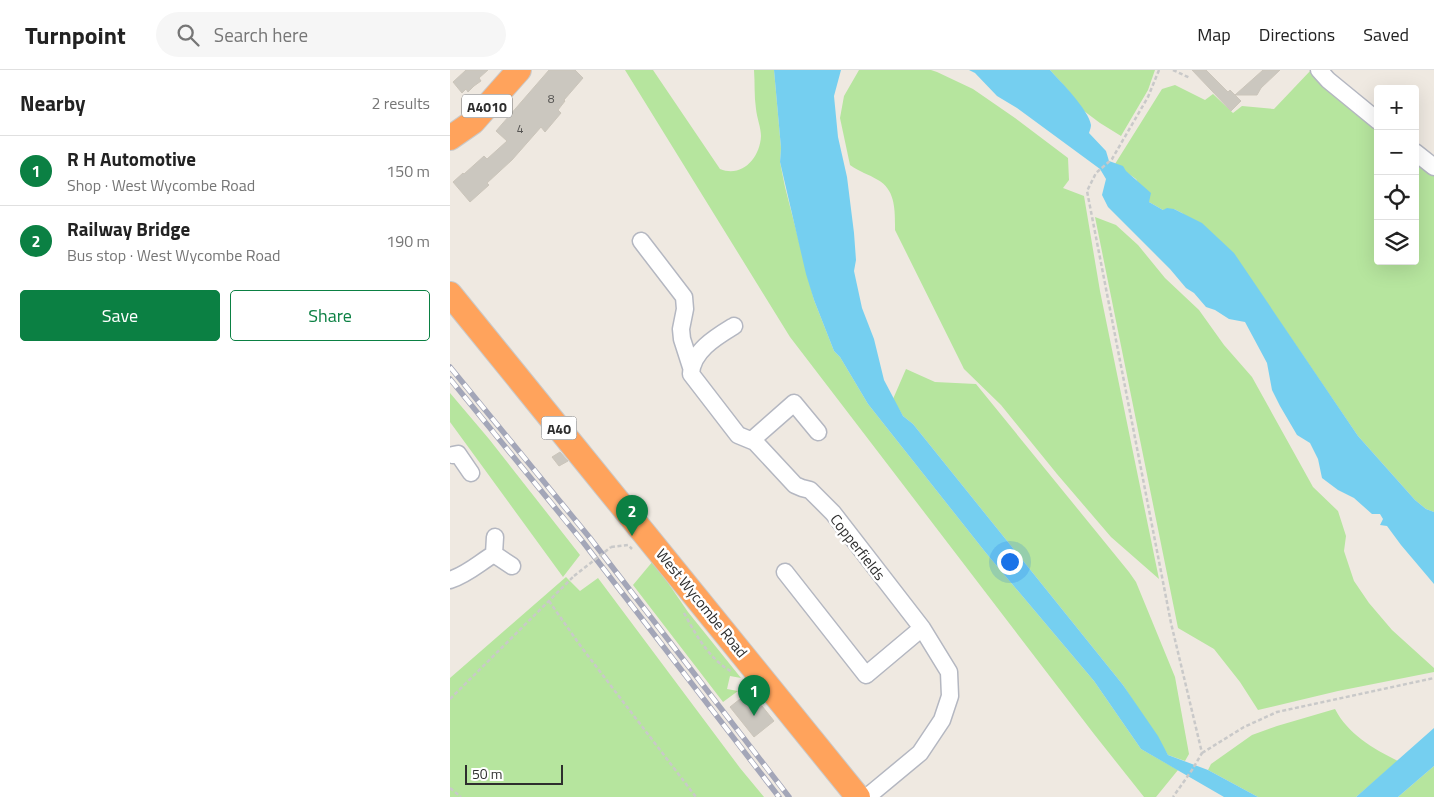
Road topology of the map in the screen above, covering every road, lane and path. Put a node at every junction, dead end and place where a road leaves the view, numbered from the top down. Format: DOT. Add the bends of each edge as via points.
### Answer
graph roads {
  1 [pos="519,70"];
  2 [pos="1159,70"];
  3 [pos="1173,70"];
  4 [pos="1319,70"];
  5 [pos="1190,78"];
  6 [pos="1374,118"];
  7 [pos="450,138"];
  8 [pos="1419,155"];
  9 [pos="1434,167"];
  10 [pos="641,241"];
  11 [pos="450,294"];
  12 [pos="734,326"];
  13 [pos="691,366"];
  14 [pos="818,432"];
  15 [pos="752,440"];
  16 [pos="453,455"];
  17 [pos="471,473"];
  18 [pos="495,537"];
  19 [pos="611,547"];
  20 [pos="494,554"];
  21 [pos="512,566"];
  22 [pos="785,572"];
  23 [pos="450,580"];
  24 [pos="549,601"];
  25 [pos="922,628"];
  26 [pos="1434,678"];
  27 [pos="450,699"];
  28 [pos="1202,753"];
  29 [pos="450,788"];
  30 [pos="461,797"];
  31 [pos="696,797"];
  32 [pos="858,797"];
  33 [pos="867,797"];
  34 [pos="1174,797"];
  1 -- 7 [label="highway, A4010" via="472,122"];
  2 -- 28 [label="path" via="1148,97 1112,159 1096,173 1087,191 1171,623"];
  3 -- 5 [label="path"];
  4 -- 6 [label="street"];
  8 -- 9 [label="street"];
  10 -- 13 [label="street, Copperfields" via="684,297 682,338"];
  11 -- 32 [label="highway, West Wycombe Road / A40"];
  12 -- 13 [label="street" via="710,341"];
  13 -- 15 [label="street, Copperfields" via="691,374 738,435"];
  14 -- 15 [label="street" via="794,403"];
  15 -- 25 [label="street, Copperfields" via="795,485 810,490 833,513"];
  16 -- 17 [label="street" via="458,454"];
  18 -- 20 [label="street"];
  19 -- 24 [label="path, bridge"];
  20 -- 21 [label="street"];
  20 -- 23 [label="street" via="473,570"];
  22 -- 25 [label="street" via="866,676"];
  24 -- 27 [label="path"];
  24 -- 31 [label="path"];
  25 -- 33 [label="street, Copperfields" via="949,672 950,696 942,720 920,753"];
  26 -- 28 [label="path" via="1278,712"];
  28 -- 34 [label="path"];
  29 -- 30 [label="path"];
}
